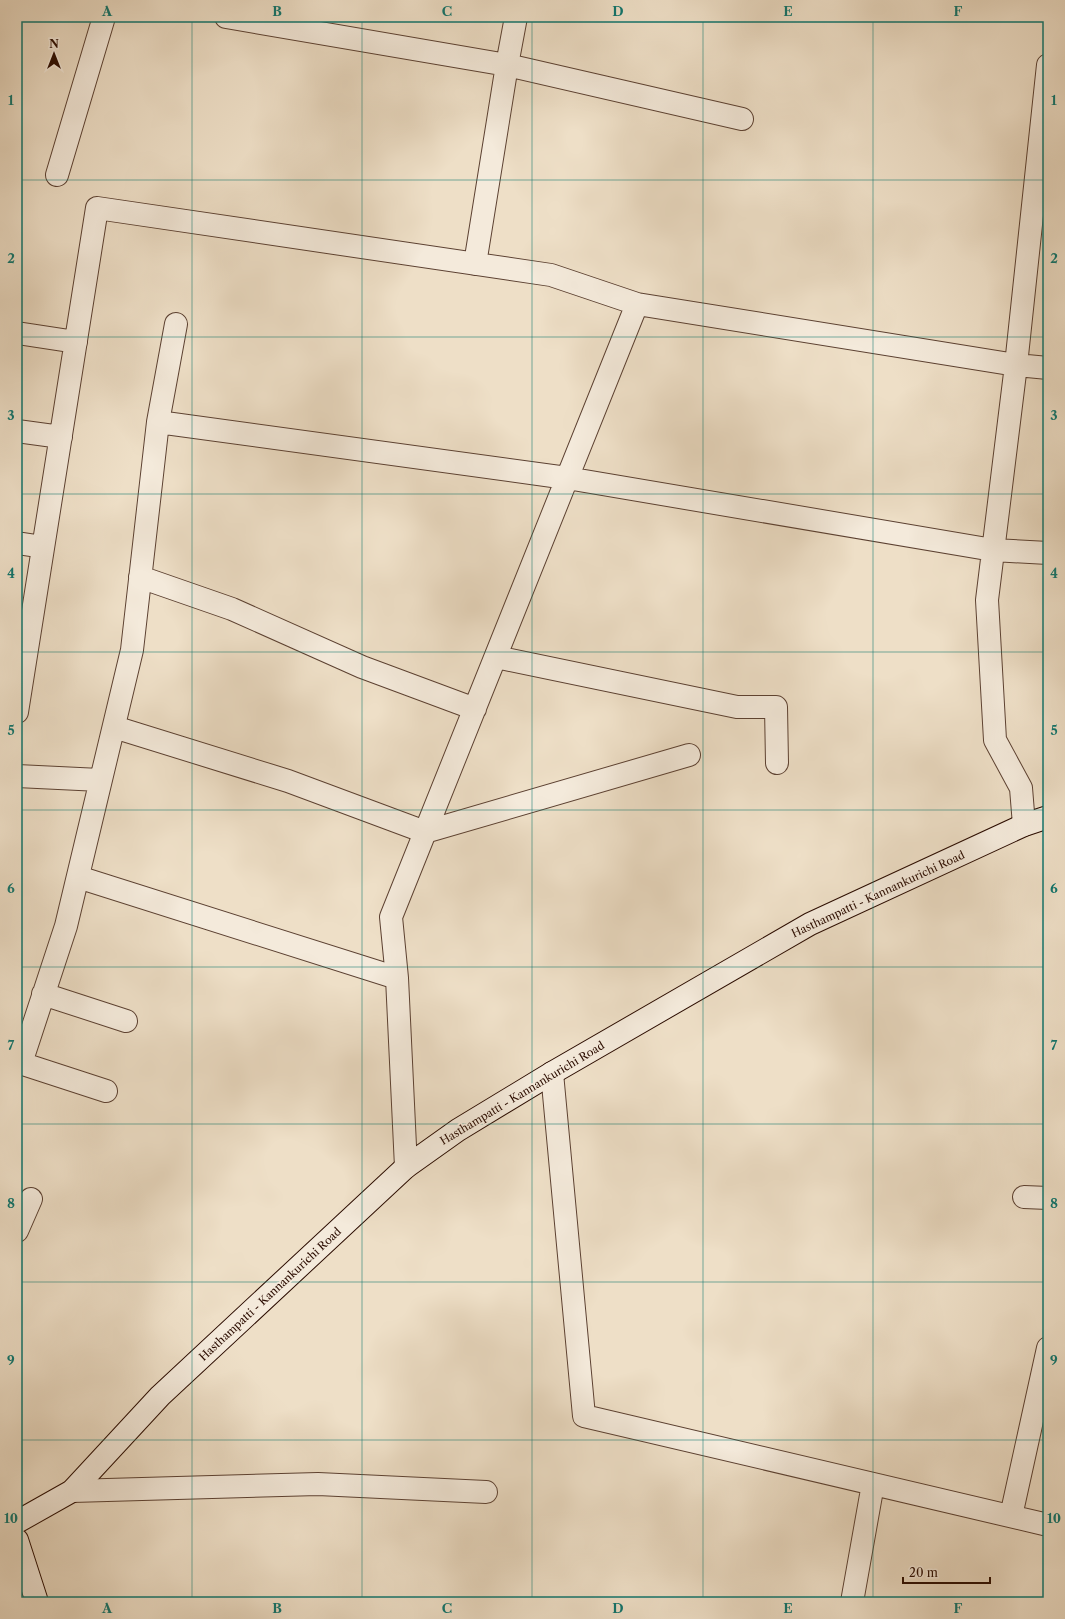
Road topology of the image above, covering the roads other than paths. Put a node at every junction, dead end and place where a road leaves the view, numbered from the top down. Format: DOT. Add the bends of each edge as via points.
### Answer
graph roads {
  1 [pos="104,17"];
  2 [pos="226,17"];
  3 [pos="516,17"];
  4 [pos="507,65"];
  5 [pos="1048,65"];
  6 [pos="742,119"];
  7 [pos="1043,165"];
  8 [pos="57,175"];
  9 [pos="475,264"];
  10 [pos="638,304"];
  11 [pos="176,324"];
  12 [pos="17,333"];
  13 [pos="76,342"];
  14 [pos="1016,365"];
  15 [pos="1048,368"];
  16 [pos="158,422"];
  17 [pos="17,431"];
  18 [pos="60,437"];
  19 [pos="567,478"];
  20 [pos="17,543"];
  21 [pos="43,547"];
  22 [pos="993,550"];
  23 [pos="1048,553"];
  24 [pos="140,577"];
  25 [pos="22,649"];
  26 [pos="496,656"];
  27 [pos="475,709"];
  28 [pos="17,712"];
  29 [pos="114,727"];
  30 [pos="689,755"];
  31 [pos="777,763"];
  32 [pos="17,776"];
  33 [pos="100,780"];
  34 [pos="1048,817"];
  35 [pos="1024,825"];
  36 [pos="425,832"];
  37 [pos="78,877"];
  38 [pos="397,978"];
  39 [pos="44,994"];
  40 [pos="126,1021"];
  41 [pos="19,1062"];
  42 [pos="552,1073"];
  43 [pos="106,1091"];
  44 [pos="406,1167"];
  45 [pos="1024,1197"];
  46 [pos="1048,1198"];
  47 [pos="31,1199"];
  48 [pos="17,1231"];
  49 [pos="1048,1348"];
  50 [pos="873,1484"];
  51 [pos="72,1491"];
  52 [pos="486,1492"];
  53 [pos="1011,1516"];
  54 [pos="17,1522"];
  55 [pos="1048,1525"];
  56 [pos="17,1540"];
  57 [pos="37,1602"];
  58 [pos="852,1602"];
  1 -- 8 [label="street"];
  2 -- 4 [label="street"];
  3 -- 4 [label="street"];
  4 -- 6 [label="street"];
  4 -- 9 [label="street"];
  5 -- 7 [label="street"];
  7 -- 14 [label="street"];
  9 -- 10 [label="street" via="551,275"];
  9 -- 13 [label="street" via="97,208"];
  10 -- 14 [label="street"];
  10 -- 19 [label="street"];
  11 -- 16 [label="street"];
  12 -- 13 [label="street"];
  13 -- 18 [label="street"];
  14 -- 15 [label="street"];
  14 -- 22 [label="street"];
  16 -- 19 [label="street"];
  16 -- 24 [label="street"];
  17 -- 18 [label="street"];
  18 -- 21 [label="street"];
  19 -- 22 [label="street"];
  19 -- 26 [label="street"];
  20 -- 21 [label="street"];
  21 -- 25 [label="street"];
  22 -- 23 [label="street"];
  22 -- 35 [label="street" via="987,600 995,740 1021,788"];
  24 -- 27 [label="street" via="232,609 362,667"];
  24 -- 29 [label="street" via="132,650"];
  25 -- 28 [label="street"];
  26 -- 27 [label="street"];
  26 -- 31 [label="street" via="737,707 776,707"];
  27 -- 36 [label="street"];
  29 -- 33 [label="street"];
  29 -- 36 [label="street" via="288,781"];
  30 -- 36 [label="street"];
  32 -- 33 [label="street"];
  33 -- 37 [label="street"];
  34 -- 35 [label="street, Hasthampatti - Kannankurichi Road"];
  35 -- 42 [label="street, Hasthampatti - Kannankurichi Road" via="810,924"];
  36 -- 38 [label="street" via="391,917"];
  37 -- 38 [label="street"];
  37 -- 39 [label="street" via="66,926"];
  38 -- 44 [label="street"];
  39 -- 40 [label="street"];
  39 -- 41 [label="street"];
  41 -- 43 [label="street"];
  42 -- 44 [label="street, Hasthampatti - Kannankurichi Road" via="458,1130"];
  42 -- 50 [label="street" via="584,1416"];
  44 -- 51 [label="street, Hasthampatti - Kannankurichi Road" via="160,1396"];
  45 -- 46 [label="street"];
  47 -- 48 [label="street"];
  49 -- 53 [label="street"];
  50 -- 53 [label="street"];
  50 -- 58 [label="street"];
  51 -- 52 [label="street" via="318,1484"];
  51 -- 54 [label="street, Hasthampatti - Kannankurichi Road"];
  53 -- 55 [label="street"];
  56 -- 57 [label="street"];
}
